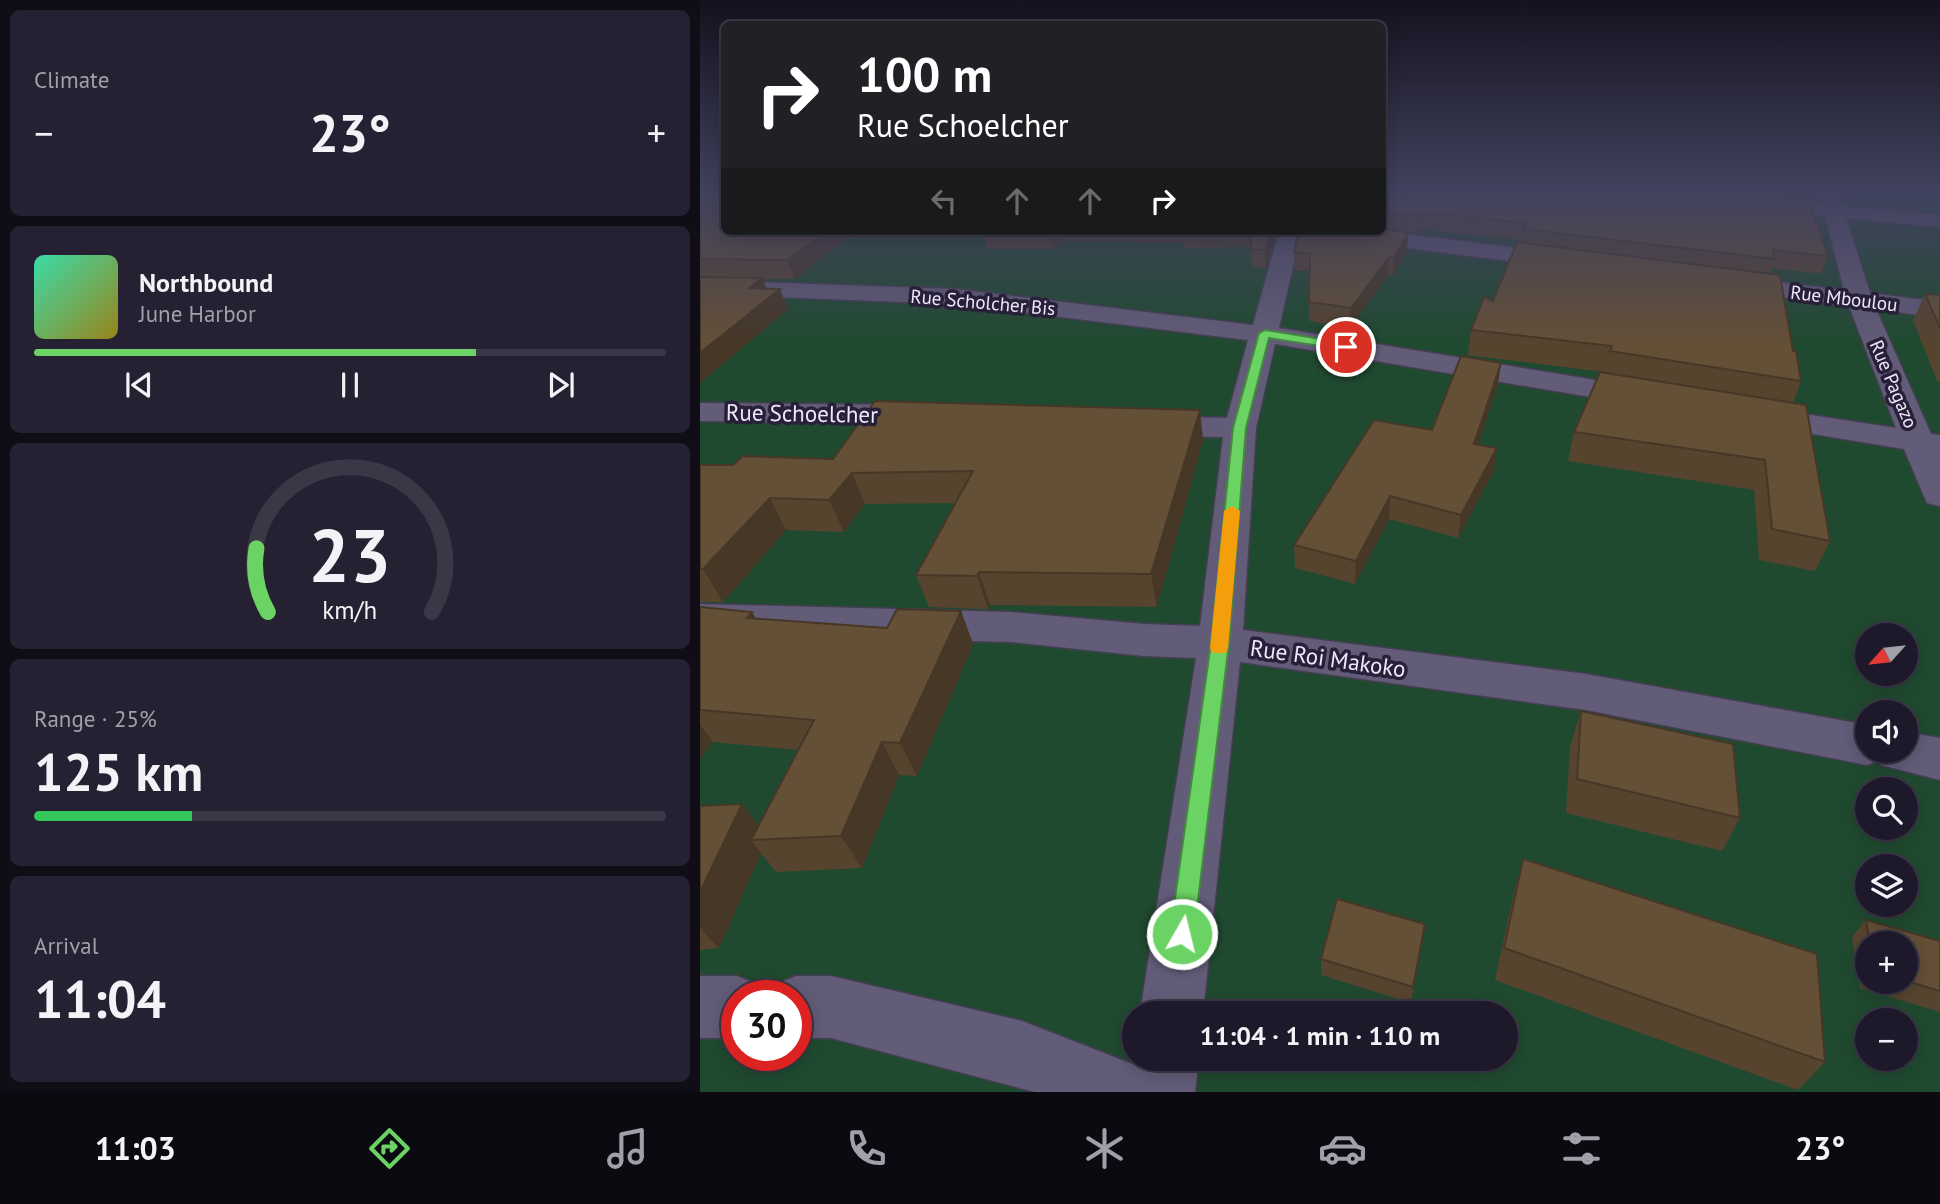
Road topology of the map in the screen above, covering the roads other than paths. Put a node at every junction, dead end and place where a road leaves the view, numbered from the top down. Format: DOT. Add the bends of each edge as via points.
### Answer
graph roads {
  1 [pos="1287,242"];
  2 [pos="1415,242"];
  3 [pos="1843,242"];
  4 [pos="1582,264"];
  5 [pos="1707,280"];
  6 [pos="700,287"];
  7 [pos="1859,300"];
  8 [pos="1940,310"];
  9 [pos="1265,333"];
  10 [pos="1673,401"];
  11 [pos="1727,411"];
  12 [pos="700,412"];
  13 [pos="951,416"];
  14 [pos="1123,426"];
  15 [pos="1240,428"];
  16 [pos="1929,443"];
  17 [pos="1940,495"];
  18 [pos="700,619"];
  19 [pos="1220,643"];
  20 [pos="1855,743"];
  21 [pos="1918,755"];
  22 [pos="1940,759"];
  23 [pos="1173,1001"];
  24 [pos="700,1007"];
  25 [pos="721,1007"];
  26 [pos="812,1007"];
  27 [pos="1164,1071"];
  28 [pos="1118,1092"];
  29 [pos="1161,1092"];
  1 -- 9 [label="street"];
  2 -- 4 [label="street"];
  3 -- 7 [label="street, Rue Pagazo"];
  5 -- 7 [label="street, Rue Mboulou"];
  6 -- 9 [label="street, Rue Scholcher Bis" via="989,299"];
  7 -- 8 [label="street, Rue Mboulou"];
  7 -- 16 [label="street, Rue Pagazo"];
  9 -- 10 [label="street"];
  9 -- 15 [label="street"];
  11 -- 16 [label="street"];
  12 -- 13 [label="street, Rue Schoelcher"];
  14 -- 15 [label="street"];
  15 -- 19 [label="street"];
  16 -- 17 [label="street, Rue Pagazo"];
  18 -- 19 [label="street, Rue Roi Makoko" via="1011,627"];
  19 -- 20 [label="street, Rue Roi Makoko" via="1586,692"];
  19 -- 23 [label="street"];
  21 -- 22 [label="street"];
  24 -- 25 [label="street"];
  26 -- 28 [label="street" via="831,1007 1022,1054"];
  27 -- 29 [label="street"];
}
